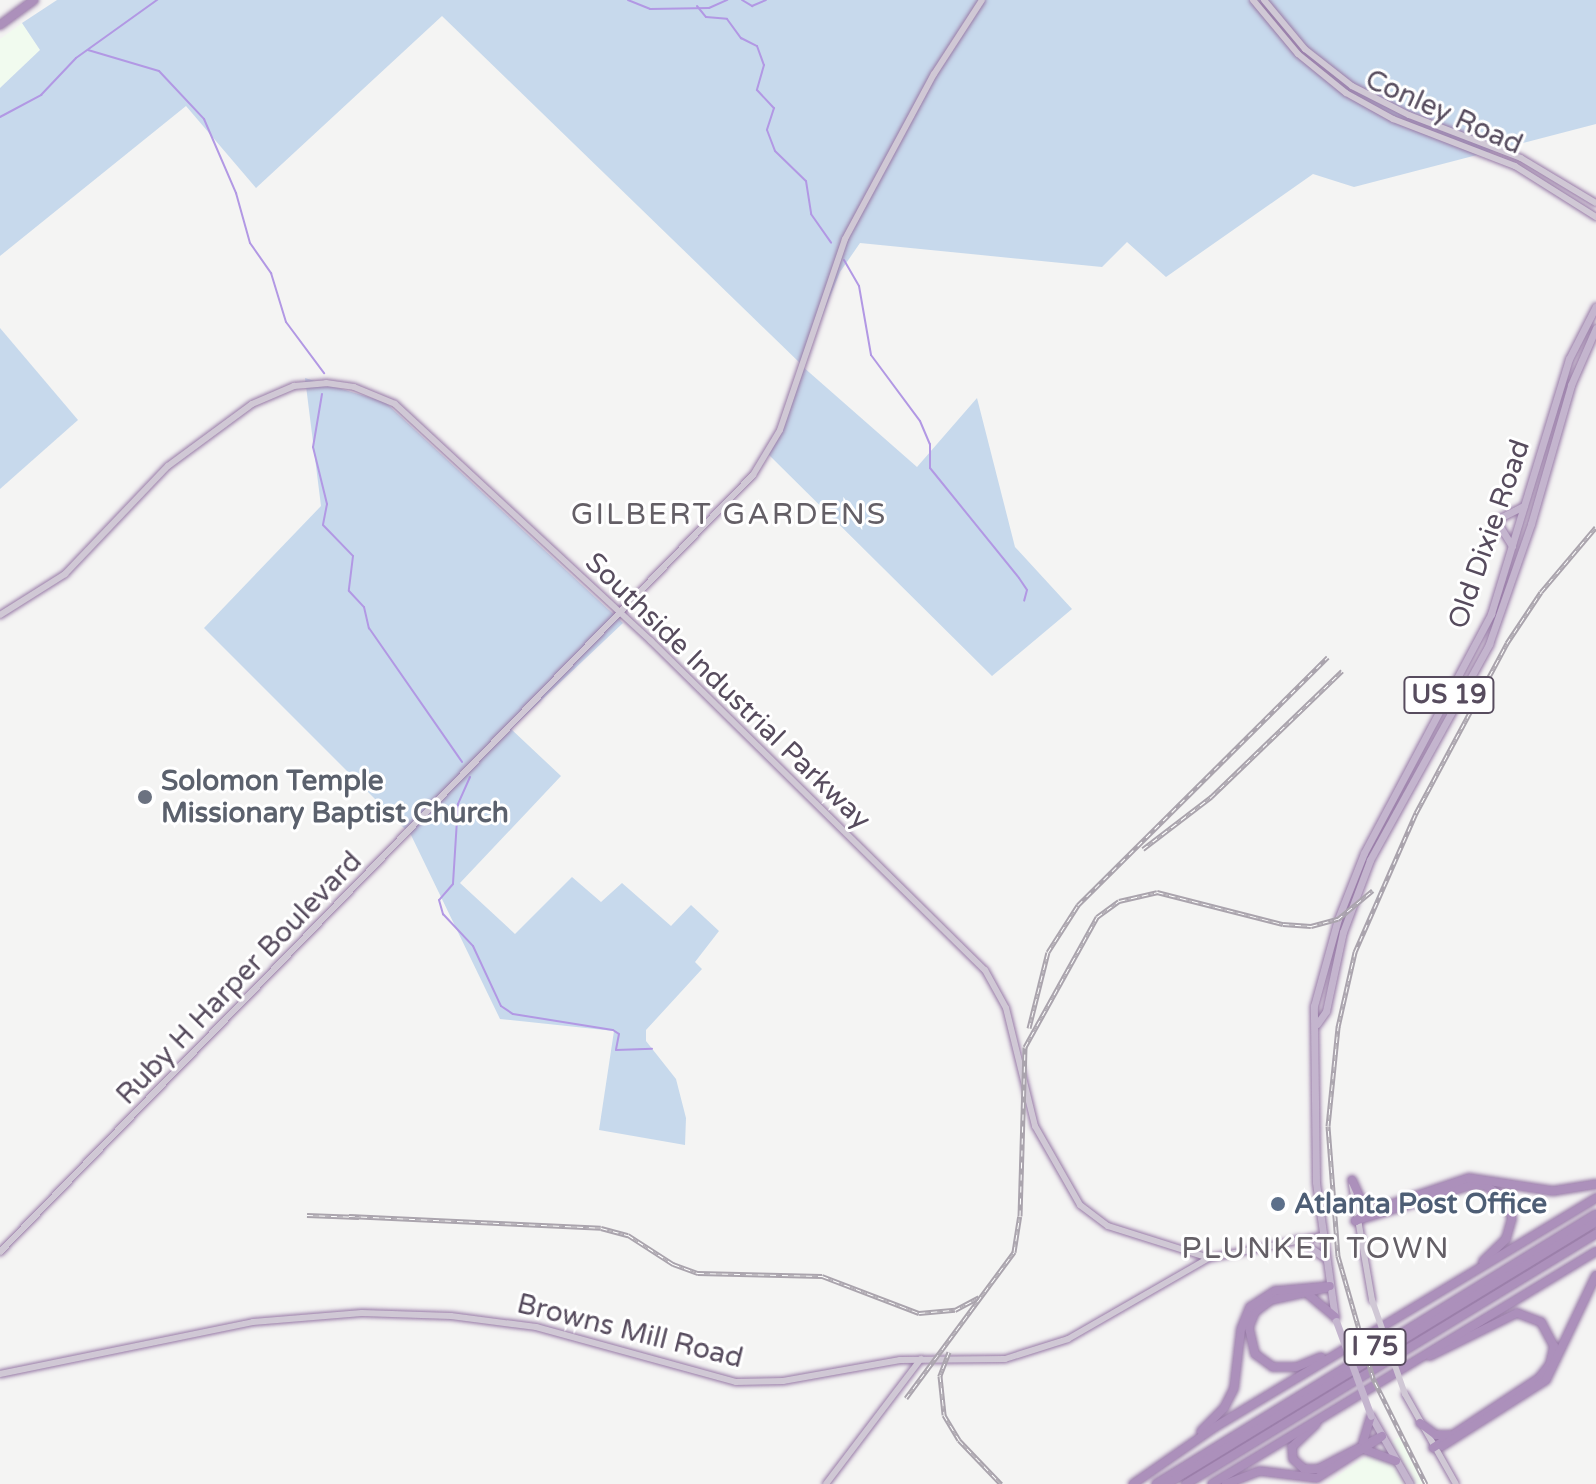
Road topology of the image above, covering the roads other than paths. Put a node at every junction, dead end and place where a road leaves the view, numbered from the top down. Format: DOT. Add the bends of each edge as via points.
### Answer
graph roads {
  1 [pos="34,0"];
  2 [pos="982,0"];
  3 [pos="1253,0"];
  4 [pos="1264,0"];
  5 [pos="0,25"];
  6 [pos="1596,203"];
  7 [pos="1596,217"];
  8 [pos="1596,306"];
  9 [pos="1596,328"];
  10 [pos="1525,504"];
  11 [pos="1513,548"];
  12 [pos="622,614"];
  13 [pos="0,615"];
  14 [pos="1367,857"];
  15 [pos="1317,1024"];
  16 [pos="1352,1180"];
  17 [pos="1596,1184"];
  18 [pos="1596,1198"];
  19 [pos="1380,1208"];
  20 [pos="1596,1214"];
  21 [pos="1355,1221"];
  22 [pos="1596,1222"];
  23 [pos="1596,1234"];
  24 [pos="1322,1236"];
  25 [pos="1297,1239"];
  26 [pos="1596,1251"];
  27 [pos="0,1252"];
  28 [pos="1209,1258"];
  29 [pos="1326,1259"];
  30 [pos="1596,1275"];
  31 [pos="1454,1282"];
  32 [pos="1330,1286"];
  33 [pos="1304,1294"];
  34 [pos="1335,1319"];
  35 [pos="1351,1343"];
  36 [pos="921,1359"];
  37 [pos="0,1374"];
  38 [pos="1390,1376"];
  39 [pos="1349,1400"];
  40 [pos="1371,1416"];
  41 [pos="1420,1423"];
  42 [pos="1451,1434"];
  43 [pos="1382,1436"];
  44 [pos="1364,1446"];
  45 [pos="1433,1448"];
  46 [pos="1177,1452"];
  47 [pos="1396,1461"];
  48 [pos="826,1484"];
  49 [pos="1133,1484"];
  50 [pos="1156,1484"];
  51 [pos="1167,1484"];
  52 [pos="1186,1484"];
  53 [pos="1212,1484"];
  54 [pos="1226,1484"];
  55 [pos="1410,1484"];
  56 [pos="1456,1484"];
  1 -- 5 [label="highway"];
  2 -- 12 [label="street, Ruby H Harper Boulevard" via="934,74 845,239 763,462"];
  3 -- 7 [label="street, Conley Road" via="1298,54 1360,101 1515,166"];
  4 -- 6 [label="street, Conley Road" via="1305,49 1352,86 1409,115 1521,158"];
  8 -- 10 [label="main road, Old Dixie Road / US 19" via="1569,359"];
  9 -- 14 [label="main road, Old Dixie Road / US 19" via="1571,385 1489,644"];
  10 -- 11 [label="main road, Old Dixie Road / US 19"];
  10 -- 11 [label="main road" via="1517,514 1496,520"];
  11 -- 14 [label="main road, Old Dixie Road / US 19" via="1485,627"];
  12 -- 13 [label="street, Southside Industrial Parkway" via="557,559 407,412 366,390 326,383 279,391 199,441 65,574"];
  12 -- 27 [label="street, Ruby H Harper Boulevard"];
  12 -- 28 [label="street, Southside Industrial Parkway" via="985,970 1006,1008 1035,1126 1080,1205 1108,1226"];
  14 -- 15 [label="main road, US 19" via="1326,1011"];
  14 -- 15 [label="main road, US 19" via="1331,941 1314,1006"];
  15 -- 24 [label="main road, US 19" via="1315,1154"];
  16 -- 19 [label="highway" via="1362,1202"];
  16 -- 21 [label="street"];
  17 -- 19 [label="highway" via="1553,1191 1469,1178"];
  18 -- 31 [label="highway"];
  19 -- 21 [label="highway"];
  20 -- 50 [label="highway, I 75"];
  21 -- 31 [label="highway" via="1471,1185 1498,1192 1511,1211 1510,1232 1501,1246"];
  21 -- 41 [label="street, bridge" via="1372,1300"];
  22 -- 51 [label="highway"];
  23 -- 52 [label="highway, I 75"];
  24 -- 25 [label="street, Browns Mill Road"];
  24 -- 29 [label="main road, US 19"];
  25 -- 28 [label="street, Browns Mill Road"];
  25 -- 29 [label="main road"];
  26 -- 38 [label="highway"];
  28 -- 36 [label="street, Browns Mill Road" via="1048,1349 1005,1359"];
  29 -- 32 [label="main road, US 19"];
  30 -- 45 [label="highway" via="1546,1380"];
  31 -- 35 [label="highway"];
  32 -- 33 [label="highway"];
  32 -- 34 [label="main road, US 19"];
  32 -- 46 [label="highway" via="1275,1291 1255,1301 1242,1322 1230,1399"];
  33 -- 34 [label="highway" via="1318,1299"];
  33 -- 35 [label="highway" via="1271,1300 1255,1312 1249,1335 1260,1360 1288,1369"];
  34 -- 40 [label="main road, US 19, bridge"];
  35 -- 46 [label="highway"];
  36 -- 37 [label="street, Browns Mill Road" via="775,1382 736,1382 536,1327 451,1316 362,1313 253,1322"];
  36 -- 48 [label="street"];
  38 -- 39 [label="highway"];
  38 -- 42 [label="highway" via="1504,1316 1524,1313 1541,1322 1554,1346 1543,1375"];
  39 -- 44 [label="highway" via="1298,1439 1293,1459 1313,1470"];
  39 -- 53 [label="highway"];
  40 -- 43 [label="main road, US 19"];
  40 -- 44 [label="highway"];
  41 -- 42 [label="highway" via="1436,1435"];
  41 -- 45 [label="street"];
  42 -- 45 [label="highway"];
  43 -- 44 [label="highway"];
  43 -- 47 [label="main road, US 19"];
  44 -- 47 [label="highway"];
  44 -- 54 [label="highway" via="1317,1478 1260,1471"];
  45 -- 56 [label="street"];
  46 -- 49 [label="highway"];
  47 -- 55 [label="main road, US 19"];
}
